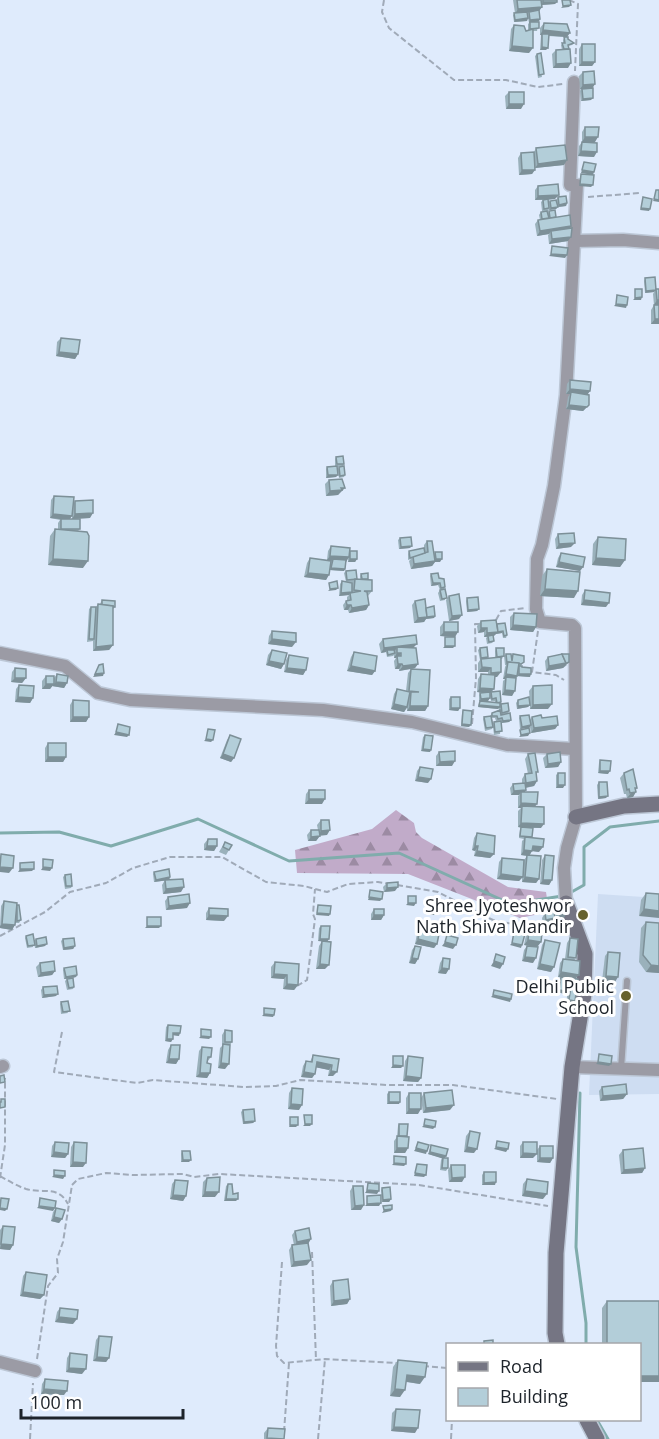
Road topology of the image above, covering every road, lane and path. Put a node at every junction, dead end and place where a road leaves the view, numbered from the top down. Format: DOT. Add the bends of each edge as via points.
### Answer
graph roads {
  1 [pos="384,0"];
  2 [pos="569,0"];
  3 [pos="574,82"];
  4 [pos="640,193"];
  5 [pos="576,198"];
  6 [pos="574,241"];
  7 [pos="659,243"];
  8 [pos="540,622"];
  9 [pos="495,623"];
  10 [pos="485,624"];
  11 [pos="0,653"];
  12 [pos="575,686"];
  13 [pos="471,736"];
  14 [pos="574,749"];
  15 [pos="659,804"];
  16 [pos="576,817"];
  17 [pos="315,890"];
  18 [pos="565,897"];
  19 [pos="0,936"];
  20 [pos="578,937"];
  21 [pos="627,981"];
  22 [pos="297,986"];
  23 [pos="62,1032"];
  24 [pos="1,1066"];
  25 [pos="572,1067"];
  26 [pos="621,1069"];
  27 [pos="659,1070"];
  28 [pos="569,1100"];
  29 [pos="0,1177"];
  30 [pos="68,1204"];
  31 [pos="560,1208"];
  32 [pos="312,1252"];
  33 [pos="282,1262"];
  34 [pos="557,1343"];
  35 [pos="325,1359"];
  36 [pos="316,1360"];
  37 [pos="0,1362"];
  38 [pos="289,1363"];
  39 [pos="405,1364"];
  40 [pos="416,1365"];
  41 [pos="446,1368"];
  42 [pos="35,1371"];
  43 [pos="452,1421"];
  44 [pos="588,1421"];
  45 [pos="30,1439"];
  46 [pos="284,1439"];
  47 [pos="318,1439"];
  48 [pos="451,1439"];
  49 [pos="597,1439"];
  1 -- 3 [label="path" via="382,12 389,28 454,80 506,80 538,87"];
  2 -- 3 [label="path" via="578,4"];
  3 -- 5 [label="street" via="570,185 577,185"];
  4 -- 5 [label="path"];
  5 -- 6 [label="street"];
  6 -- 7 [label="street"];
  6 -- 8 [label="street" via="566,395 554,486 537,558 536,609"];
  8 -- 9 [label="path" via="528,608 501,611"];
  8 -- 12 [label="street" via="575,628"];
  8 -- 12 [label="path" via="532,672 556,675"];
  10 -- 13 [label="path" via="475,624"];
  11 -- 13 [label="street" via="65,666 98,693 130,700 323,710 412,722"];
  12 -- 14 [label="street"];
  13 -- 14 [label="street" via="507,745"];
  14 -- 16 [label="street"];
  15 -- 16 [label="street" via="624,806"];
  16 -- 18 [label="street" via="564,868"];
  17 -- 19 [label="path" via="267,882 222,857 170,857 133,868 106,883 69,892 45,912"];
  17 -- 20 [label="path" via="327,892 348,884 378,882 438,892 494,920"];
  17 -- 22 [label="path" via="307,980"];
  18 -- 20 [label="street"];
  20 -- 25 [label="street" via="585,954 584,994"];
  21 -- 26 [label="lane"];
  23 -- 28 [label="path" via="54,1072 117,1081 244,1087 300,1080 453,1085"];
  24 -- 29 [label="path" via="6,1086 6,1145"];
  25 -- 26 [label="street"];
  25 -- 28 [label="street"];
  26 -- 27 [label="street"];
  28 -- 31 [label="street"];
  29 -- 30 [label="path" via="27,1189 57,1192"];
  30 -- 31 [label="path" via="72,1185 78,1179 106,1173 285,1176 419,1185"];
  30 -- 42 [label="path" via="58,1273 48,1286"];
  31 -- 34 [label="street"];
  32 -- 36 [label="path"];
  33 -- 38 [label="path" via="276,1347 277,1356"];
  35 -- 36 [label="path"];
  35 -- 39 [label="path"];
  35 -- 47 [label="path"];
  36 -- 38 [label="path"];
  37 -- 42 [label="street"];
  38 -- 46 [label="path"];
  40 -- 41 [label="path"];
  42 -- 45 [label="path"];
  43 -- 48 [label="path"];
  44 -- 49 [label="street"];
}
